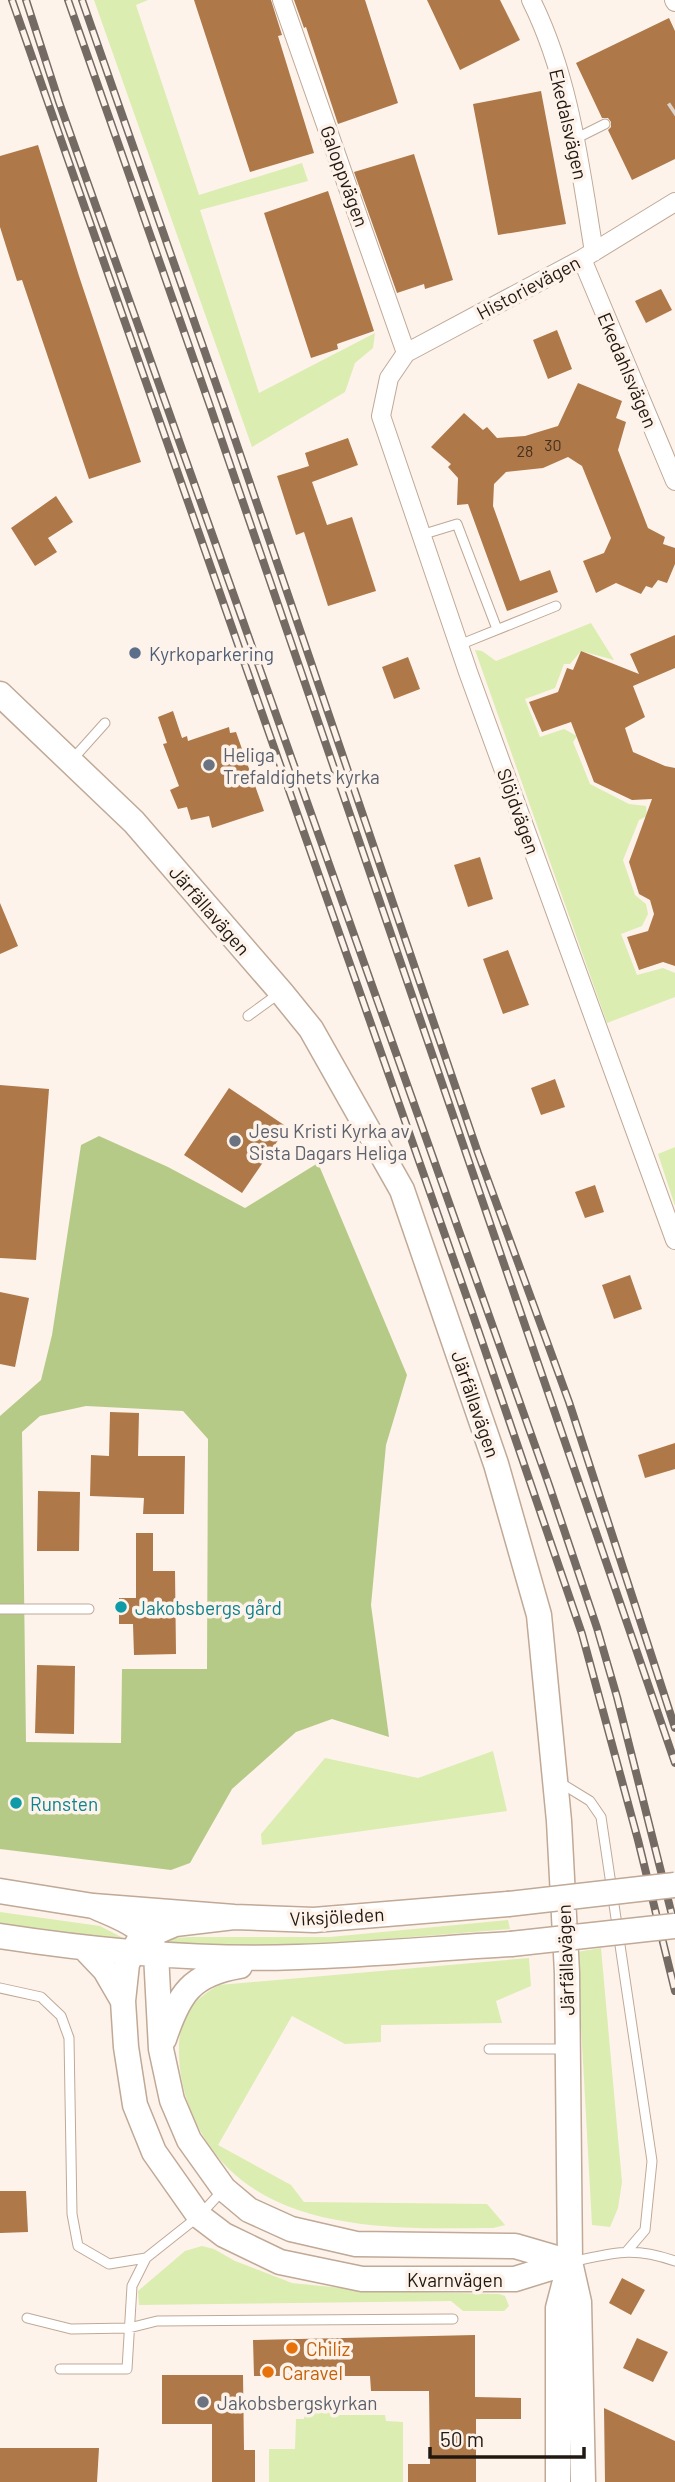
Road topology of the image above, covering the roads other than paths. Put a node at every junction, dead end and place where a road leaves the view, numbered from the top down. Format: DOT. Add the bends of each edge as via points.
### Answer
graph roads {
  1 [pos="282,0"];
  2 [pos="531,0"];
  3 [pos="605,124"];
  4 [pos="575,139"];
  5 [pos="675,202"];
  6 [pos="588,255"];
  7 [pos="407,353"];
  8 [pos="389,378"];
  9 [pos="675,481"];
  10 [pos="421,536"];
  11 [pos="556,606"];
  12 [pos="497,629"];
  13 [pos="459,645"];
  14 [pos="0,694"];
  15 [pos="105,723"];
  16 [pos="70,762"];
  17 [pos="281,992"];
  18 [pos="248,1016"];
  19 [pos="675,1240"];
  20 [pos="0,1609"];
  21 [pos="89,1609"];
  22 [pos="555,1779"];
  23 [pos="675,1885"];
  24 [pos="0,1891"];
  25 [pos="93,1906"];
  26 [pos="234,1917"];
  27 [pos="675,1926"];
  28 [pos="0,1936"];
  29 [pos="145,1947"];
  30 [pos="85,1949"];
  31 [pos="297,1957"];
  32 [pos="0,1988"];
  33 [pos="123,2001"];
  34 [pos="161,2049"];
  35 [pos="489,2049"];
  36 [pos="568,2049"];
  37 [pos="224,2189"];
  38 [pos="199,2216"];
  39 [pos="627,2251"];
  40 [pos="146,2258"];
  41 [pos="675,2261"];
  42 [pos="570,2262"];
  43 [pos="27,2318"];
  44 [pos="453,2319"];
  45 [pos="129,2328"];
  46 [pos="60,2369"];
  47 [pos="558,2482"];
  48 [pos="583,2482"];
  1 -- 7 [label="street, Galoppvägen"];
  2 -- 4 [label="street, Ekedalsvägen" via="545,28"];
  3 -- 4 [label="lane"];
  4 -- 6 [label="street, Ekedalsvägen"];
  5 -- 6 [label="street, Historievägen"];
  6 -- 7 [label="street, Historievägen"];
  6 -- 9 [label="street, Ekedahlsvägen"];
  7 -- 8 [label="street, Historievägen"];
  8 -- 10 [label="street, Slöjdvägen" via="381,416"];
  10 -- 12 [label="lane" via="457,523"];
  10 -- 13 [label="street, Slöjdvägen"];
  11 -- 12 [label="lane"];
  12 -- 13 [label="lane"];
  13 -- 19 [label="street, Slöjdvägen"];
  14 -- 16 [label="street, Järfällavägen"];
  15 -- 16 [label="lane"];
  16 -- 17 [label="street, Järfällavägen" via="134,822"];
  17 -- 18 [label="lane"];
  17 -- 22 [label="street, Järfällavägen" via="311,1029 402,1190 496,1464 539,1615"];
  20 -- 21 [label="lane"];
  22 -- 36 [label="street, Järfällavägen"];
  22 -- 39 [label="lane" via="590,1801 601,1817 652,2161 645,2230"];
  23 -- 26 [label="street, Viksjöleden, bridge" via="314,1920"];
  24 -- 25 [label="street, Viksjöleden"];
  25 -- 26 [label="street, Viksjöleden"];
  25 -- 29 [label="street" via="130,1923"];
  26 -- 29 [label="street" via="174,1924"];
  27 -- 31 [label="street, Viksjöleden, bridge" via="511,1944"];
  28 -- 30 [label="street, Viksjöleden"];
  29 -- 30 [label="street, Viksjöleden"];
  29 -- 31 [label="street, Viksjöleden" via="203,1957"];
  29 -- 33 [label="street, Kvarnvägen" via="127,1964"];
  29 -- 34 [label="street, Kvarnvägen"];
  30 -- 33 [label="street, Kvarnvägen" via="106,1970"];
  31 -- 34 [label="street" via="223,1969 197,1979 174,2010"];
  32 -- 40 [label="lane" via="41,1997 61,2016 69,2038 72,2214 78,2246 109,2264"];
  33 -- 38 [label="street, Kvarnvägen" via="135,2105 154,2152"];
  34 -- 37 [label="street, Kvarnvägen" via="172,2100 188,2140"];
  35 -- 36 [label="lane"];
  36 -- 42 [label="street, Järfällavägen"];
  37 -- 38 [label="lane"];
  37 -- 42 [label="street, Kvarnvägen" via="249,2210 290,2229 356,2244 515,2246"];
  38 -- 40 [label="lane"];
  38 -- 42 [label="street, Kvarnvägen" via="224,2235 280,2262 362,2279 515,2279"];
  39 -- 41 [label="lane"];
  39 -- 42 [label="lane"];
  40 -- 45 [label="lane" via="132,2286"];
  42 -- 47 [label="street, Järfällavägen" via="558,2308"];
  42 -- 48 [label="street, Järfällavägen" via="579,2302"];
  43 -- 45 [label="lane" via="71,2329"];
  44 -- 45 [label="lane" via="157,2321"];
  45 -- 46 [label="lane" via="127,2369"];
}
